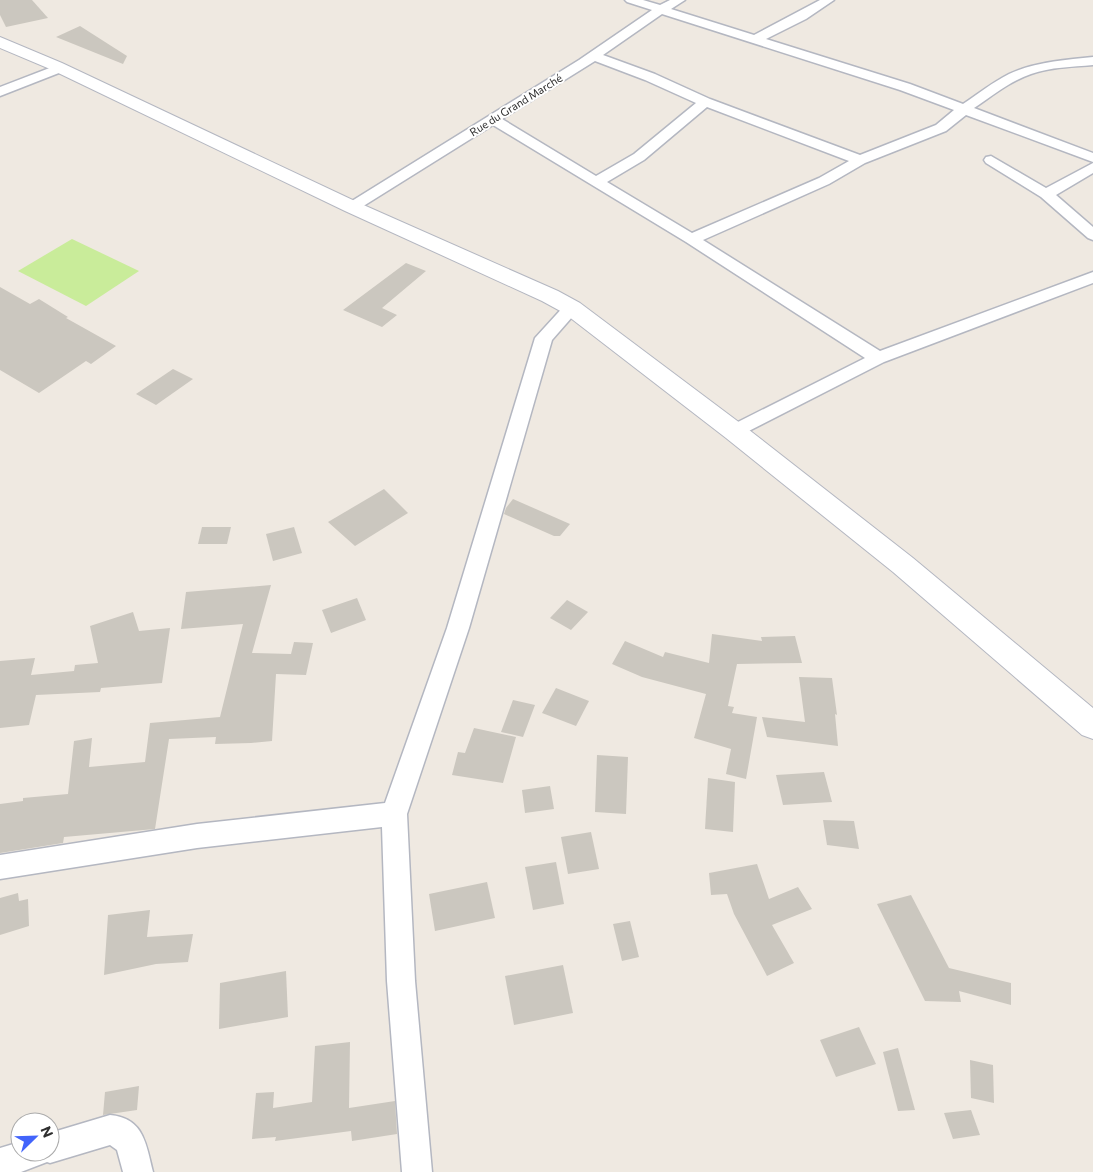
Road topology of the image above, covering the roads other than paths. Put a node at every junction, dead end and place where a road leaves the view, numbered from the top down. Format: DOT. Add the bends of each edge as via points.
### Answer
graph roads {
  1 [pos="631,0"];
  2 [pos="679,0"];
  3 [pos="828,0"];
  4 [pos="660,10"];
  5 [pos="754,40"];
  6 [pos="0,42"];
  7 [pos="594,56"];
  8 [pos="1093,61"];
  9 [pos="60,68"];
  10 [pos="0,92"];
  11 [pos="706,102"];
  12 [pos="963,110"];
  13 [pos="492,119"];
  14 [pos="1093,158"];
  15 [pos="860,160"];
  16 [pos="991,160"];
  17 [pos="1093,167"];
  18 [pos="596,182"];
  19 [pos="1046,194"];
  20 [pos="352,207"];
  21 [pos="1093,235"];
  22 [pos="691,239"];
  23 [pos="1093,277"];
  24 [pos="572,308"];
  25 [pos="878,358"];
  26 [pos="735,432"];
  27 [pos="1093,726"];
  28 [pos="394,814"];
  29 [pos="0,867"];
  30 [pos="60,1145"];
  31 [pos="138,1172"];
  32 [pos="417,1172"];
  1 -- 4 [label="street"];
  2 -- 4 [label="street, Rue du Grand Marché"];
  3 -- 5 [label="street"];
  4 -- 5 [label="street"];
  4 -- 7 [label="street, Rue du Grand Marché"];
  5 -- 12 [label="street" via="847,67"];
  6 -- 9 [label="street"];
  7 -- 11 [label="street"];
  7 -- 13 [label="street, Rue du Grand Marché"];
  8 -- 12 [label="street" via="1027,71"];
  9 -- 10 [label="street"];
  9 -- 20 [label="street"];
  11 -- 15 [label="street"];
  11 -- 18 [label="street" via="639,157"];
  12 -- 14 [label="street"];
  12 -- 15 [label="street" via="941,128"];
  13 -- 18 [label="street"];
  13 -- 20 [label="street, Rue du Grand Marché"];
  15 -- 22 [label="street" via="824,181"];
  16 -- 19 [label="street"];
  17 -- 19 [label="street"];
  18 -- 22 [label="street"];
  19 -- 21 [label="street"];
  20 -- 24 [label="street"];
  22 -- 25 [label="street"];
  23 -- 25 [label="street"];
  24 -- 26 [label="street"];
  24 -- 28 [label="street" via="544,338 458,628"];
  25 -- 26 [label="street"];
  26 -- 27 [label="street" via="903,565"];
  28 -- 29 [label="street" via="318,820 124,845"];
  28 -- 32 [label="street" via="401,981"];
  30 -- 31 [label="street" via="110,1130 120,1131 130,1142"];
}
